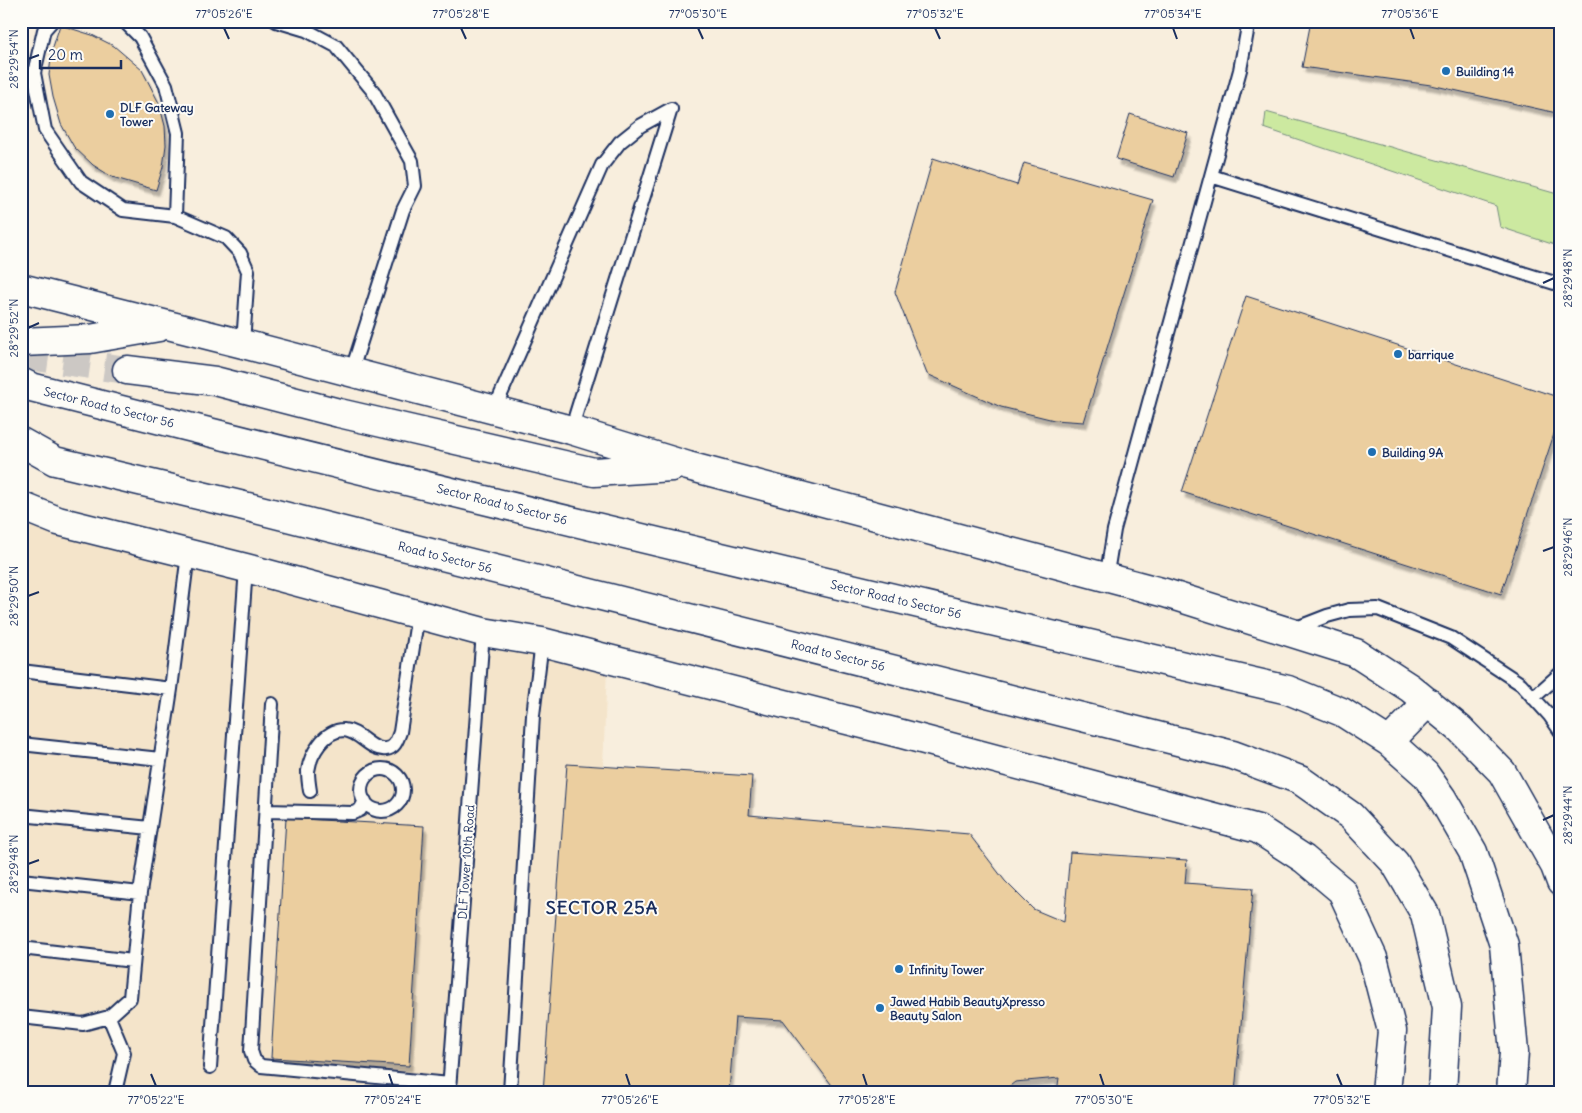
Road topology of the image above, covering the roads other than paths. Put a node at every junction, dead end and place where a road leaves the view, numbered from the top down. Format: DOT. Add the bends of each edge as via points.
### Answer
graph roads {
  1 [pos="52,21"];
  2 [pos="124,21"];
  3 [pos="276,21"];
  4 [pos="1249,21"];
  5 [pos="1211,176"];
  6 [pos="175,216"];
  7 [pos="1561,286"];
  8 [pos="21,288"];
  9 [pos="170,326"];
  10 [pos="21,342"];
  11 [pos="243,344"];
  12 [pos="127,370"];
  13 [pos="351,372"];
  14 [pos="21,382"];
  15 [pos="494,410"];
  16 [pos="571,430"];
  17 [pos="21,442"];
  18 [pos="688,466"];
  19 [pos="21,506"];
  20 [pos="188,554"];
  21 [pos="246,568"];
  22 [pos="1106,579"];
  23 [pos="418,614"];
  24 [pos="483,632"];
  25 [pos="1287,632"];
  26 [pos="542,642"];
  27 [pos="21,671"];
  28 [pos="1561,673"];
  29 [pos="171,689"];
  30 [pos="1533,698"];
  31 [pos="1428,702"];
  32 [pos="272,704"];
  33 [pos="1561,732"];
  34 [pos="1389,742"];
  35 [pos="21,744"];
  36 [pos="388,749"];
  37 [pos="160,759"];
  38 [pos="386,769"];
  39 [pos="310,791"];
  40 [pos="364,801"];
  41 [pos="266,811"];
  42 [pos="21,815"];
  43 [pos="150,828"];
  44 [pos="21,880"];
  45 [pos="1561,882"];
  46 [pos="140,893"];
  47 [pos="21,948"];
  48 [pos="133,961"];
  49 [pos="21,1016"];
  50 [pos="109,1017"];
  51 [pos="210,1067"];
  52 [pos="449,1088"];
  53 [pos="115,1092"];
  54 [pos="510,1092"];
  55 [pos="1386,1092"];
  56 [pos="1442,1092"];
  57 [pos="1511,1092"];
  1 -- 6 [label="lane" via="44,30 34,73 46,130 81,182 123,210"];
  2 -- 6 [label="lane" via="140,37 166,85 178,133"];
  3 -- 13 [label="lane" via="306,30 336,46 373,91 412,161 415,186 403,210"];
  4 -- 5 [label="lane" via="1240,70"];
  5 -- 7 [label="lane"];
  5 -- 22 [label="lane" via="1114,530"];
  6 -- 11 [label="lane" via="226,238 240,253 248,270"];
  8 -- 9 [label="street"];
  9 -- 10 [label="street" via="90,339"];
  9 -- 11 [label="street"];
  11 -- 13 [label="street"];
  12 -- 18 [label="street" via="215,381 594,472"];
  13 -- 15 [label="street"];
  14 -- 34 [label="street, Sector Road to Sector 56" via="259,446 1288,690 1342,712"];
  15 -- 16 [label="street"];
  15 -- 16 [label="lane" via="602,165 620,142 640,126 671,109"];
  16 -- 18 [label="street"];
  17 -- 56 [label="street, Road to Sector 56" via="54,461 1233,755 1300,780 1350,816 1389,856 1425,914 1447,1007"];
  18 -- 22 [label="street"];
  19 -- 20 [label="street" via="58,521"];
  20 -- 21 [label="street"];
  20 -- 29 [label="lane"];
  21 -- 23 [label="street"];
  21 -- 51 [label="lane"];
  22 -- 25 [label="street" via="1165,593"];
  23 -- 24 [label="street"];
  23 -- 36 [label="lane" via="400,732 394,746"];
  24 -- 26 [label="street"];
  24 -- 52 [label="lane, DLF Tower 10th Road"];
  25 -- 30 [label="lane" via="1349,610 1378,609 1451,638 1521,684"];
  25 -- 31 [label="street" via="1356,653"];
  26 -- 54 [label="lane" via="533,715"];
  26 -- 55 [label="street" via="1258,829 1304,859 1342,891 1373,958 1392,1031"];
  27 -- 29 [label="lane"];
  28 -- 30 [label="lane"];
  29 -- 37 [label="lane"];
  30 -- 33 [label="lane"];
  31 -- 34 [label="street"];
  31 -- 45 [label="street" via="1502,772"];
  32 -- 41 [label="lane"];
  34 -- 57 [label="street, Sector Road to Sector 56" via="1425,774 1473,852 1504,946 1514,1052"];
  35 -- 37 [label="lane"];
  36 -- 38 [label="lane"];
  36 -- 39 [label="lane" via="379,749 344,730 333,734 324,739 313,753 308,772"];
  37 -- 43 [label="lane"];
  38 -- 40 [label="lane" via="372,771 367,776 361,788"];
  38 -- 40 [label="lane" via="402,781 400,802 382,811 369,807"];
  40 -- 41 [label="lane" via="360,810 353,813"];
  41 -- 52 [label="lane" via="251,1051 254,1060 261,1066"];
  42 -- 43 [label="lane"];
  43 -- 46 [label="lane"];
  44 -- 46 [label="lane"];
  46 -- 48 [label="lane"];
  47 -- 48 [label="lane"];
  48 -- 50 [label="lane" via="130,998"];
  49 -- 50 [label="lane" via="83,1024"];
  50 -- 53 [label="lane" via="124,1053"];
}
